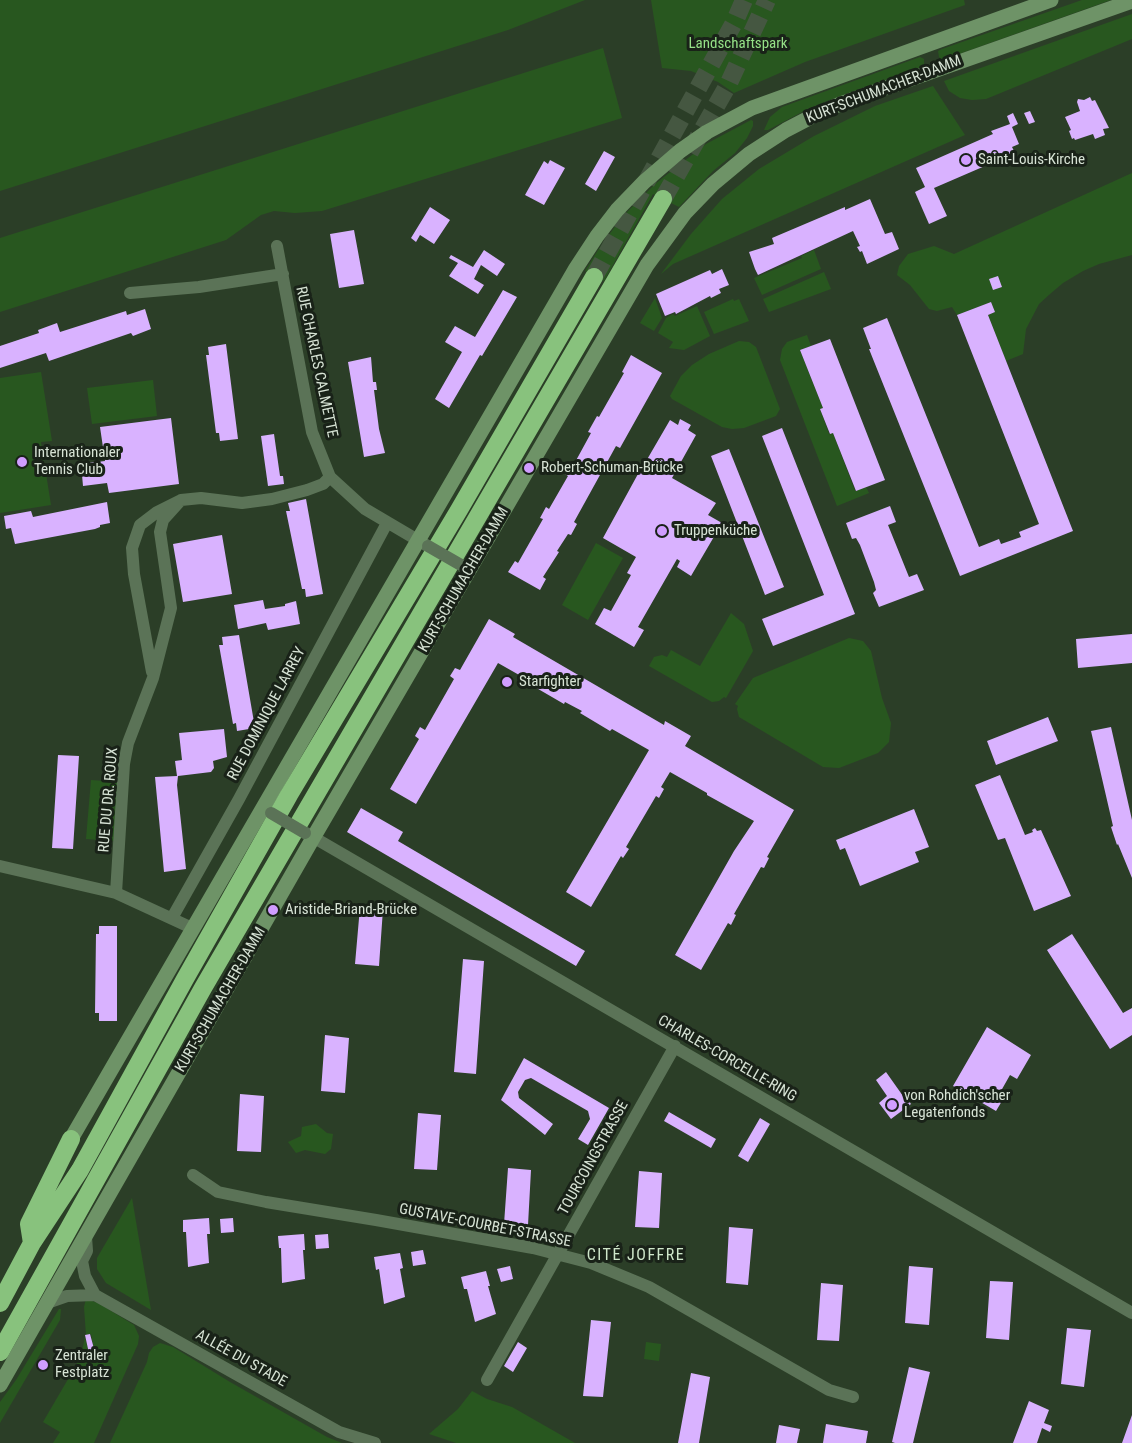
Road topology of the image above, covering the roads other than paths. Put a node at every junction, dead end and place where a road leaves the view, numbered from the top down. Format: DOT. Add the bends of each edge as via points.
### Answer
graph roads {
  1 [pos="1051,0"];
  2 [pos="1132,1"];
  3 [pos="663,199"];
  4 [pos="277,246"];
  5 [pos="283,274"];
  6 [pos="594,277"];
  7 [pos="130,293"];
  8 [pos="330,477"];
  9 [pos="181,500"];
  10 [pos="387,523"];
  11 [pos="423,543"];
  12 [pos="465,567"];
  13 [pos="153,678"];
  14 [pos="266,811"];
  15 [pos="309,835"];
  16 [pos="0,866"];
  17 [pos="116,893"];
  18 [pos="172,918"];
  19 [pos="192,928"];
  20 [pos="675,1046"];
  21 [pos="71,1139"];
  22 [pos="194,1175"];
  23 [pos="86,1237"];
  24 [pos="33,1243"];
  25 [pos="558,1254"];
  26 [pos="94,1294"];
  27 [pos="0,1302"];
  28 [pos="46,1303"];
  29 [pos="1132,1313"];
  30 [pos="0,1352"];
  31 [pos="487,1380"];
  32 [pos="0,1385"];
  33 [pos="853,1397"];
  34 [pos="375,1443"];
  1 -- 11 [label="main road, KURT-SCHUMACHER-DAMM" via="769,100 707,132 660,167 617,210 586,251"];
  2 -- 12 [label="main road, KURT-SCHUMACHER-DAMM" via="825,110 786,130 733,166 696,200 658,248"];
  3 -- 30 [label="highway" via="209,978"];
  4 -- 5 [label="street, RUE CHARLES CALMETTE"];
  5 -- 7 [label="street, RUE CHARLES CALMETTE"];
  5 -- 8 [label="street, RUE CHARLES CALMETTE" via="312,432"];
  6 -- 24 [label="highway" via="289,795 80,1170"];
  8 -- 9 [label="street" via="307,490 272,499 242,503"];
  8 -- 10 [label="street, RUE CHARLES CALMETTE"];
  9 -- 13 [label="street, RUE DU DR. ROUX" via="163,520 160,532 171,608"];
  9 -- 13 [label="street" via="140,525 132,548"];
  10 -- 11 [label="street, RUE CHARLES CALMETTE"];
  10 -- 18 [label="street, RUE DOMINIQUE LARREY"];
  11 -- 12 [label="street, bridge"];
  11 -- 14 [label="main road, KURT-SCHUMACHER-DAMM"];
  12 -- 15 [label="main road, KURT-SCHUMACHER-DAMM"];
  13 -- 17 [label="street, RUE DU DR. ROUX" via="124,764"];
  14 -- 15 [label="street, bridge"];
  14 -- 19 [label="main road, KURT-SCHUMACHER-DAMM"];
  15 -- 20 [label="street, CHARLES-CORCELLE-RING"];
  15 -- 23 [label="main road, KURT-SCHUMACHER-DAMM"];
  16 -- 17 [label="street"];
  17 -- 18 [label="street"];
  18 -- 19 [label="street"];
  19 -- 21 [label="main road, KURT-SCHUMACHER-DAMM"];
  20 -- 25 [label="street, TOURCOINGSTRASSE"];
  20 -- 29 [label="street, CHARLES-CORCELLE-RING"];
  21 -- 24 [label="highway" via="29,1224"];
  22 -- 25 [label="street, GUSTAVE-COURBET-STRASSE" via="218,1192"];
  23 -- 26 [label="street" via="87,1251 82,1261"];
  23 -- 28 [label="main road, KURT-SCHUMACHER-DAMM"];
  24 -- 27 [label="highway"];
  25 -- 31 [label="street, TOURCOINGSTRASSE"];
  25 -- 33 [label="street, GUSTAVE-COURBET-STRASSE" via="617,1272 649,1287 829,1390"];
  26 -- 28 [label="street" via="67,1296"];
  26 -- 34 [label="street, ALLÉE DU STADE" via="339,1432"];
  28 -- 32 [label="main road, KURT-SCHUMACHER-DAMM"];
}
